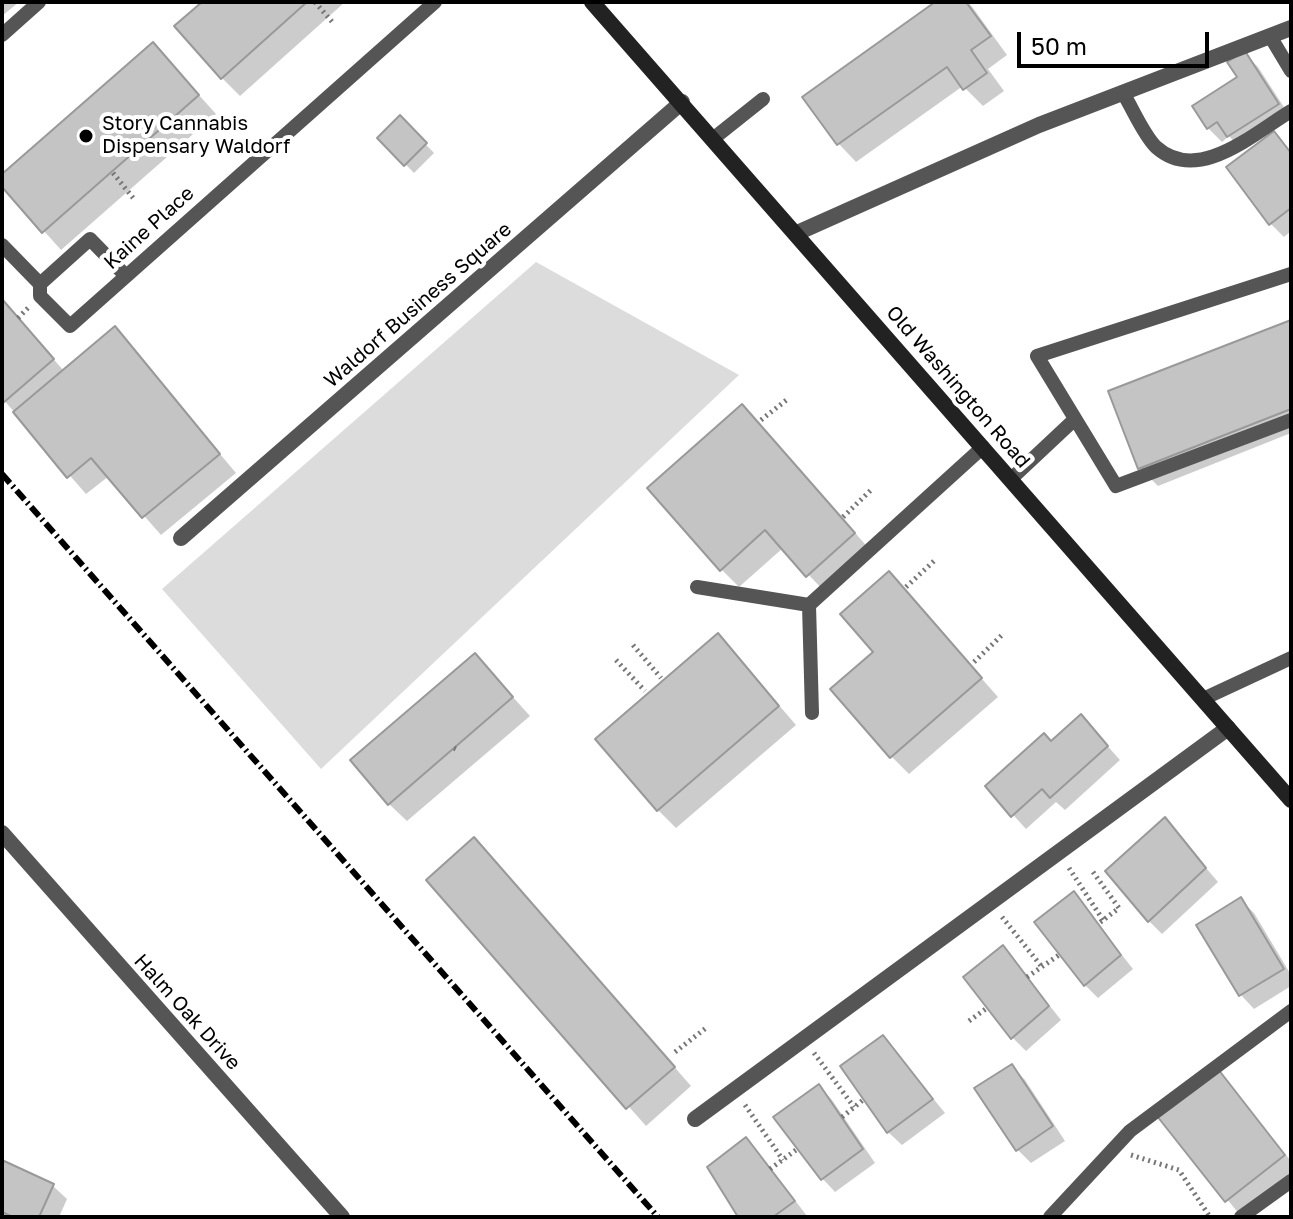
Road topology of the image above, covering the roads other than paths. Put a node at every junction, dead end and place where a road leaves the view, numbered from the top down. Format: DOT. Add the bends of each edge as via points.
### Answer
graph roads {
  1 [pos="39,2"];
  2 [pos="435,2"];
  3 [pos="592,2"];
  4 [pos="1291,28"];
  5 [pos="2,35"];
  6 [pos="1270,36"];
  7 [pos="1291,71"];
  8 [pos="1123,93"];
  9 [pos="763,99"];
  10 [pos="682,102"];
  11 [pos="1291,111"];
  12 [pos="714,138"];
  13 [pos="797,233"];
  14 [pos="2,245"];
  15 [pos="1291,274"];
  16 [pos="126,276"];
  17 [pos="40,284"];
  18 [pos="1075,419"];
  19 [pos="1291,420"];
  20 [pos="983,447"];
  21 [pos="1011,479"];
  22 [pos="181,538"];
  23 [pos="697,587"];
  24 [pos="809,605"];
  25 [pos="1291,658"];
  26 [pos="1203,699"];
  27 [pos="812,713"];
  28 [pos="1228,728"];
  29 [pos="1291,800"];
  30 [pos="2,833"];
  31 [pos="1291,1011"];
  32 [pos="695,1119"];
  33 [pos="1291,1181"];
  34 [pos="342,1217"];
  35 [pos="1050,1217"];
  36 [pos="1241,1217"];
  1 -- 5 [label="lane"];
  2 -- 16 [label="lane, Kaine Place"];
  3 -- 10 [label="main road, Old Washington Road"];
  4 -- 6 [label="street"];
  6 -- 7 [label="lane"];
  6 -- 8 [label="street"];
  8 -- 11 [label="lane" via="1156,146 1184,162 1213,158"];
  8 -- 13 [label="street"];
  9 -- 12 [label="lane"];
  10 -- 12 [label="main road, Old Washington Road"];
  10 -- 22 [label="street, Waldorf Business Square"];
  12 -- 13 [label="main road, Old Washington Road"];
  13 -- 20 [label="main road, Old Washington Road"];
  14 -- 17 [label="lane"];
  15 -- 18 [label="lane" via="1037,356"];
  16 -- 17 [label="lane" via="90,239"];
  16 -- 17 [label="lane, Kaine Place" via="70,326 40,296"];
  18 -- 19 [label="lane" via="1116,486"];
  18 -- 21 [label="lane"];
  20 -- 21 [label="main road, Old Washington Road"];
  20 -- 24 [label="lane"];
  21 -- 26 [label="main road, Old Washington Road"];
  23 -- 24 [label="lane"];
  24 -- 27 [label="lane"];
  25 -- 26 [label="lane"];
  26 -- 28 [label="main road, Old Washington Road"];
  28 -- 29 [label="main road, Old Washington Road"];
  28 -- 32 [label="street"];
  30 -- 34 [label="street, Halm Oak Drive"];
  31 -- 35 [label="lane" via="1130,1131"];
  33 -- 36 [label="lane"];
}
